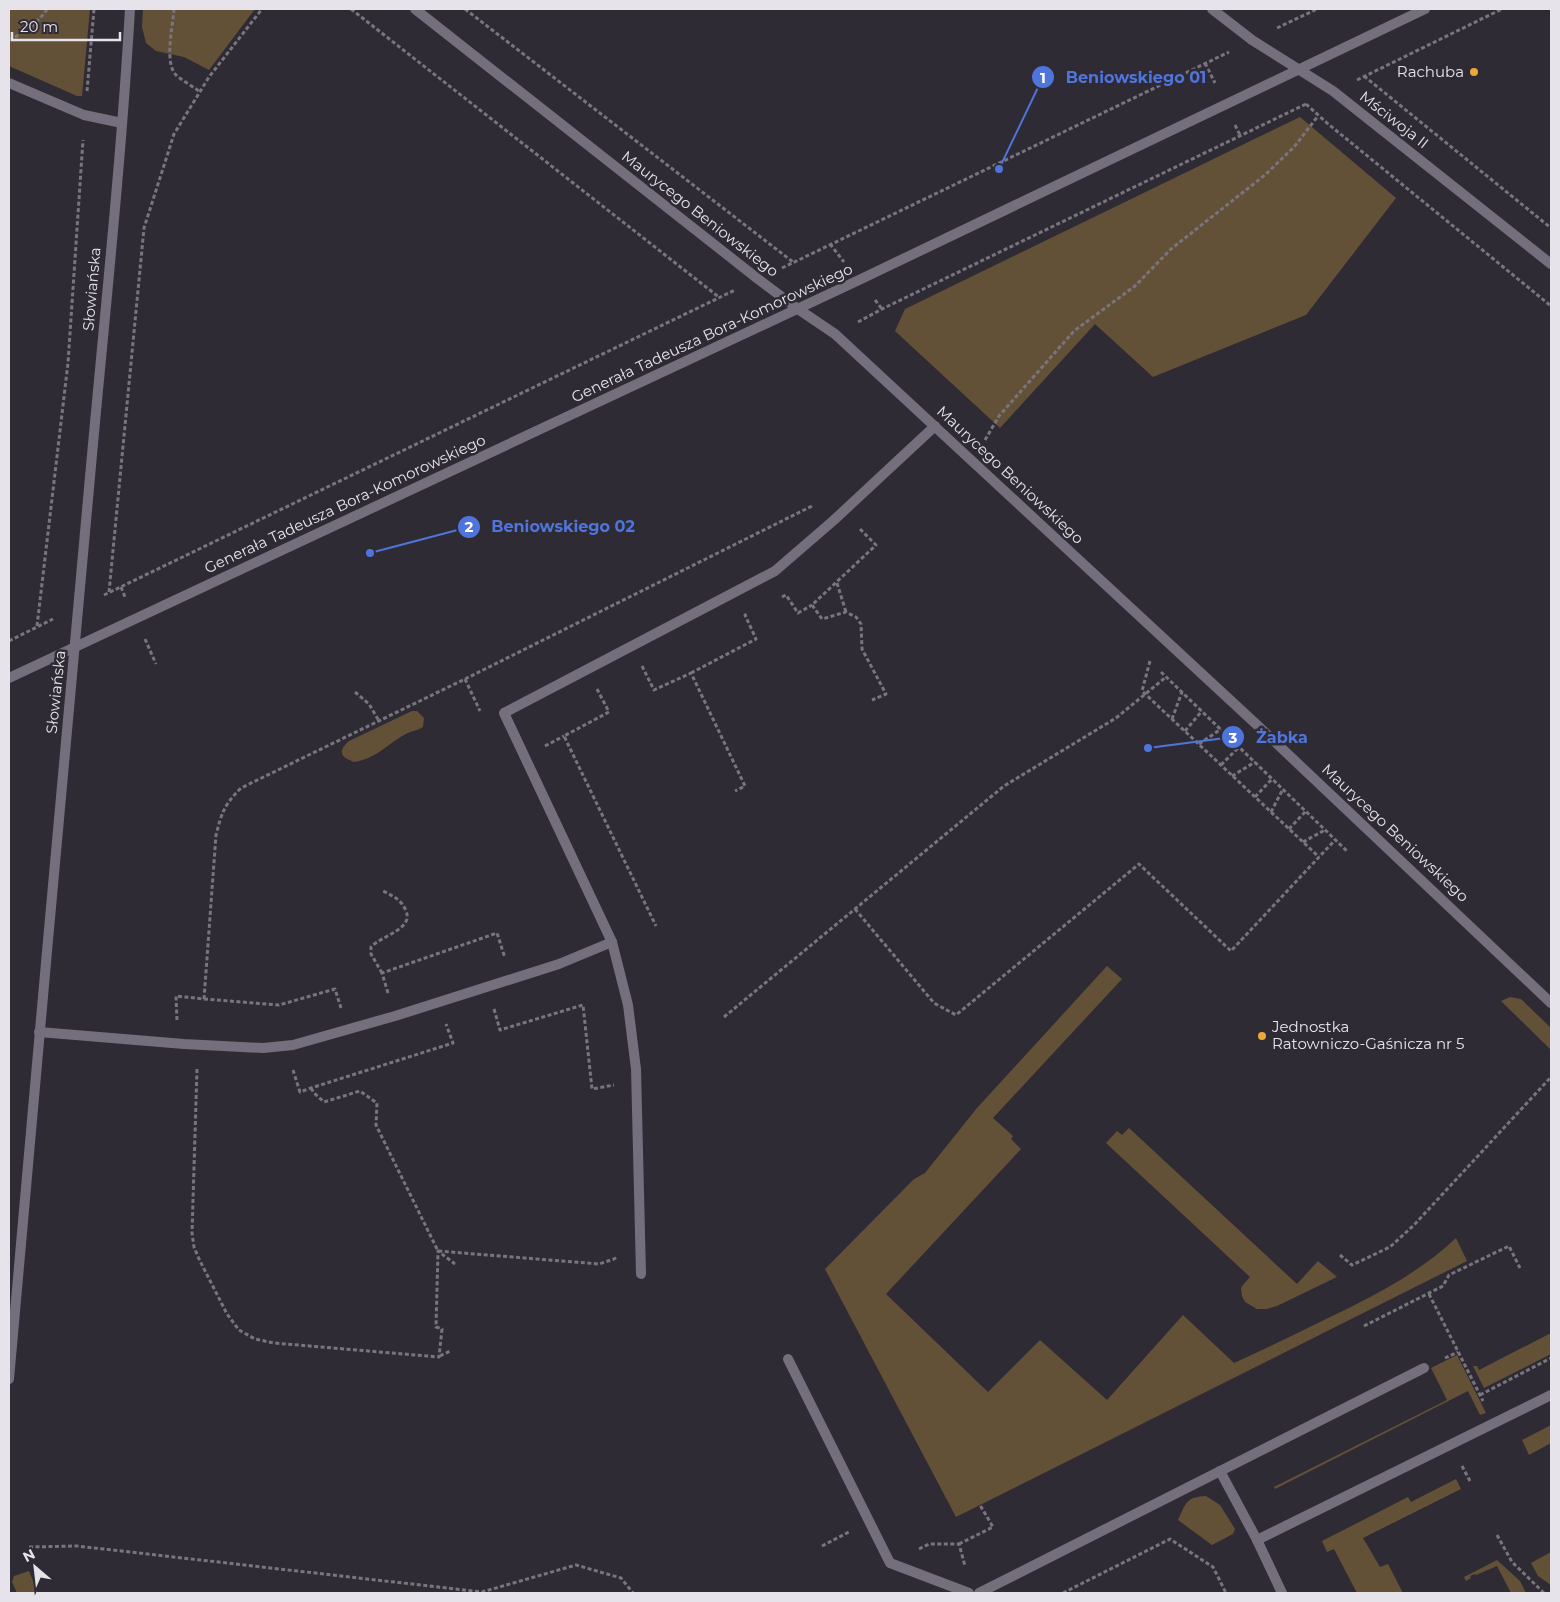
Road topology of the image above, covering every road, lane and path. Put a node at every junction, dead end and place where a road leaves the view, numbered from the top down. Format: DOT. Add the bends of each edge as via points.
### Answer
graph roads {
  1 [pos="48,9"];
  2 [pos="94,9"];
  3 [pos="130,9"];
  4 [pos="174,9"];
  5 [pos="262,9"];
  6 [pos="351,9"];
  7 [pos="415,9"];
  8 [pos="465,9"];
  9 [pos="1212,9"];
  10 [pos="1317,9"];
  11 [pos="1425,9"];
  12 [pos="1502,9"];
  13 [pos="9,40"];
  14 [pos="1252,40"];
  15 [pos="1299,70"];
  16 [pos="1364,76"];
  17 [pos="9,83"];
  18 [pos="199,91"];
  19 [pos="1333,91"];
  20 [pos="1305,104"];
  21 [pos="84,115"];
  22 [pos="1318,116"];
  23 [pos="122,123"];
  24 [pos="1551,228"];
  25 [pos="793,262"];
  26 [pos="1551,264"];
  27 [pos="758,279"];
  28 [pos="720,298"];
  29 [pos="1551,306"];
  30 [pos="798,309"];
  31 [pos="869,316"];
  32 [pos="935,426"];
  33 [pos="985,441"];
  34 [pos="834,520"];
  35 [pos="858,527"];
  36 [pos="837,583"];
  37 [pos="109,592"];
  38 [pos="778,599"];
  39 [pos="812,605"];
  40 [pos="78,607"];
  41 [pos="753,611"];
  42 [pos="846,612"];
  43 [pos="37,627"];
  44 [pos="9,640"];
  45 [pos="75,646"];
  46 [pos="641,664"];
  47 [pos="691,673"];
  48 [pos="1166,677"];
  49 [pos="9,678"];
  50 [pos="594,686"];
  51 [pos="355,692"];
  52 [pos="1182,692"];
  53 [pos="1146,694"];
  54 [pos="872,700"];
  55 [pos="1202,711"];
  56 [pos="1172,719"];
  57 [pos="379,720"];
  58 [pos="1221,729"];
  59 [pos="1185,730"];
  60 [pos="1199,744"];
  61 [pos="1239,746"];
  62 [pos="1255,762"];
  63 [pos="1221,765"];
  64 [pos="1232,776"];
  65 [pos="1272,779"];
  66 [pos="1283,789"];
  67 [pos="735,791"];
  68 [pos="1255,797"];
  69 [pos="1306,811"];
  70 [pos="1271,812"];
  71 [pos="1290,829"];
  72 [pos="1325,830"];
  73 [pos="1335,840"];
  74 [pos="1303,842"];
  75 [pos="1348,852"];
  76 [pos="1319,857"];
  77 [pos="383,891"];
  78 [pos="855,908"];
  79 [pos="656,926"];
  80 [pos="612,942"];
  81 [pos="382,973"];
  82 [pos="512,980"];
  83 [pos="487,987"];
  84 [pos="204,999"];
  85 [pos="439,1002"];
  86 [pos="1551,1003"];
  87 [pos="395,1016"];
  88 [pos="724,1016"];
  89 [pos="349,1030"];
  90 [pos="39,1032"];
  91 [pos="184,1044"];
  92 [pos="285,1045"];
  93 [pos="1551,1077"];
  94 [pos="614,1085"];
  95 [pos="311,1088"];
  96 [pos="438,1251"];
  97 [pos="622,1252"];
  98 [pos="1340,1256"];
  99 [pos="455,1264"];
  100 [pos="1520,1268"];
  101 [pos="641,1274"];
  102 [pos="1429,1294"];
  103 [pos="1364,1326"];
  104 [pos="450,1351"];
  105 [pos="439,1357"];
  106 [pos="1551,1358"];
  107 [pos="788,1359"];
  108 [pos="1424,1368"];
  109 [pos="9,1379"];
  110 [pos="1480,1395"];
  111 [pos="1551,1396"];
  112 [pos="1495,1424"];
  113 [pos="1462,1466"];
  114 [pos="1220,1471"];
  115 [pos="1471,1483"];
  116 [pos="980,1505"];
  117 [pos="852,1531"];
  118 [pos="1497,1535"];
  119 [pos="1257,1540"];
  120 [pos="958,1544"];
  121 [pos="822,1546"];
  122 [pos="29,1547"];
  123 [pos="450,1588"];
  124 [pos="449,1593"];
  125 [pos="633,1593"];
  126 [pos="969,1593"];
  127 [pos="979,1593"];
  128 [pos="1063,1593"];
  129 [pos="1226,1593"];
  130 [pos="1282,1593"];
  131 [pos="1544,1593"];
  1 -- 13 [label="path" via="22,34"];
  2 -- 21 [label="path"];
  3 -- 23 [label="street, Słowiańska"];
  4 -- 18 [label="path" via="171,67 175,74"];
  5 -- 18 [label="path"];
  6 -- 28 [label="path"];
  7 -- 27 [label="street, Maurycego Beniowskiego"];
  8 -- 25 [label="path"];
  9 -- 14 [label="street, Mściwoja II"];
  10 -- 14 [label="path"];
  11 -- 15 [label="street, Generała Tadeusza Bora-Komorowskiego"];
  12 -- 16 [label="path"];
  14 -- 15 [label="street, Mściwoja II"];
  14 -- 25 [label="path"];
  15 -- 19 [label="street, Mściwoja II"];
  15 -- 30 [label="street, Generała Tadeusza Bora-Komorowskiego"];
  16 -- 19 [label="path"];
  16 -- 24 [label="path"];
  17 -- 21 [label="street"];
  18 -- 37 [label="path" via="174,134 144,228"];
  19 -- 20 [label="path"];
  19 -- 26 [label="street, Mściwoja II"];
  20 -- 22 [label="path"];
  20 -- 31 [label="path"];
  21 -- 23 [label="street"];
  21 -- 43 [label="path" via="68,363"];
  22 -- 29 [label="path"];
  22 -- 33 [label="path" via="1265,175 1171,249 1135,286 1074,331 999,416"];
  23 -- 40 [label="street, Słowiańska"];
  25 -- 27 [label="path"];
  27 -- 28 [label="path"];
  27 -- 30 [label="street, Maurycego Beniowskiego"];
  28 -- 37 [label="path"];
  30 -- 32 [label="street, Maurycego Beniowskiego" via="835,334"];
  30 -- 45 [label="street, Generała Tadeusza Bora-Komorowskiego"];
  32 -- 34 [label="street"];
  32 -- 86 [label="street, Maurycego Beniowskiego" via="1370,830"];
  34 -- 57 [label="path" via="814,504"];
  34 -- 80 [label="street" via="775,571 504,713"];
  35 -- 36 [label="path" via="876,545"];
  36 -- 39 [label="path"];
  36 -- 42 [label="path"];
  37 -- 40 [label="path"];
  38 -- 39 [label="path" via="786,595 798,613"];
  39 -- 42 [label="path" via="822,619"];
  40 -- 43 [label="path"];
  40 -- 45 [label="street, Słowiańska"];
  41 -- 47 [label="path" via="745,615 756,639"];
  42 -- 54 [label="path" via="856,616 861,624 862,649 886,694"];
  43 -- 44 [label="path"];
  45 -- 49 [label="street, Generała Tadeusza Bora-Komorowskiego"];
  45 -- 90 [label="street, Słowiańska"];
  46 -- 47 [label="path" via="654,690"];
  47 -- 67 [label="path" via="745,786"];
  48 -- 52 [label="path"];
  48 -- 53 [label="path"];
  48 -- 53 [label="path" via="1150,661 1142,691"];
  50 -- 79 [label="path" via="609,712 564,736"];
  51 -- 57 [label="path" via="369,704"];
  52 -- 55 [label="path"];
  52 -- 56 [label="path"];
  53 -- 56 [label="path"];
  53 -- 78 [label="path" via="1116,718 1004,786"];
  55 -- 58 [label="path"];
  55 -- 59 [label="path"];
  56 -- 59 [label="path"];
  57 -- 84 [label="path" via="241,788 228,801 216,835"];
  58 -- 60 [label="path"];
  58 -- 61 [label="path"];
  59 -- 60 [label="path"];
  60 -- 63 [label="path"];
  61 -- 62 [label="path"];
  61 -- 63 [label="path"];
  62 -- 64 [label="path"];
  62 -- 65 [label="path"];
  63 -- 64 [label="path"];
  64 -- 68 [label="path"];
  65 -- 66 [label="path"];
  65 -- 68 [label="path"];
  66 -- 69 [label="path"];
  66 -- 70 [label="path"];
  68 -- 70 [label="path"];
  69 -- 71 [label="path"];
  69 -- 72 [label="path"];
  70 -- 71 [label="path"];
  71 -- 74 [label="path"];
  72 -- 73 [label="path"];
  72 -- 74 [label="path"];
  73 -- 75 [label="path"];
  73 -- 76 [label="path"];
  74 -- 76 [label="path"];
  76 -- 78 [label="path" via="1231,951 1138,864 956,1015 934,1003"];
  77 -- 81 [label="path" via="396,898 408,916 401,928 371,947 371,954"];
  78 -- 88 [label="path"];
  80 -- 82 [label="street"];
  80 -- 101 [label="street" via="628,1006 636,1069"];
  81 -- 82 [label="path" via="497,933"];
  81 -- 87 [label="path"];
  82 -- 83 [label="street"];
  83 -- 85 [label="street"];
  83 -- 94 [label="path" via="500,1030 582,1006 592,1089"];
  84 -- 89 [label="path" via="279,1005 335,989"];
  84 -- 91 [label="path" via="176,996 177,1024"];
  85 -- 87 [label="street"];
  85 -- 95 [label="path" via="452,1044"];
  87 -- 89 [label="street"];
  89 -- 92 [label="street"];
  90 -- 91 [label="street"];
  90 -- 109 [label="street, Słowiańska"];
  91 -- 92 [label="street" via="263,1048"];
  91 -- 105 [label="path" via="197,1069 194,1247 227,1314 239,1330 274,1343"];
  92 -- 95 [label="path" via="300,1092"];
  93 -- 98 [label="path" via="1390,1247 1352,1266"];
  95 -- 96 [label="path" via="324,1102 360,1091 377,1103 376,1125"];
  96 -- 97 [label="path" via="599,1264 614,1259"];
  96 -- 99 [label="path"];
  96 -- 105 [label="path" via="436,1327 442,1329"];
  100 -- 102 [label="path" via="1509,1246 1449,1275 1443,1286"];
  102 -- 103 [label="path"];
  102 -- 110 [label="path"];
  104 -- 105 [label="path"];
  106 -- 110 [label="path"];
  107 -- 126 [label="street" via="890,1563"];
  108 -- 114 [label="street"];
  110 -- 112 [label="path"];
  111 -- 112 [label="street"];
  112 -- 119 [label="street"];
  113 -- 115 [label="path"];
  114 -- 119 [label="street"];
  114 -- 127 [label="street"];
  116 -- 120 [label="path" via="993,1527"];
  117 -- 121 [label="path"];
  118 -- 131 [label="path" via="1512,1562"];
  119 -- 130 [label="street"];
  122 -- 123 [label="path" via="77,1546"];
  123 -- 124 [label="path"];
  123 -- 125 [label="path" via="482,1592 576,1565 621,1578"];
  128 -- 129 [label="path" via="1170,1539 1212,1568"];
}
